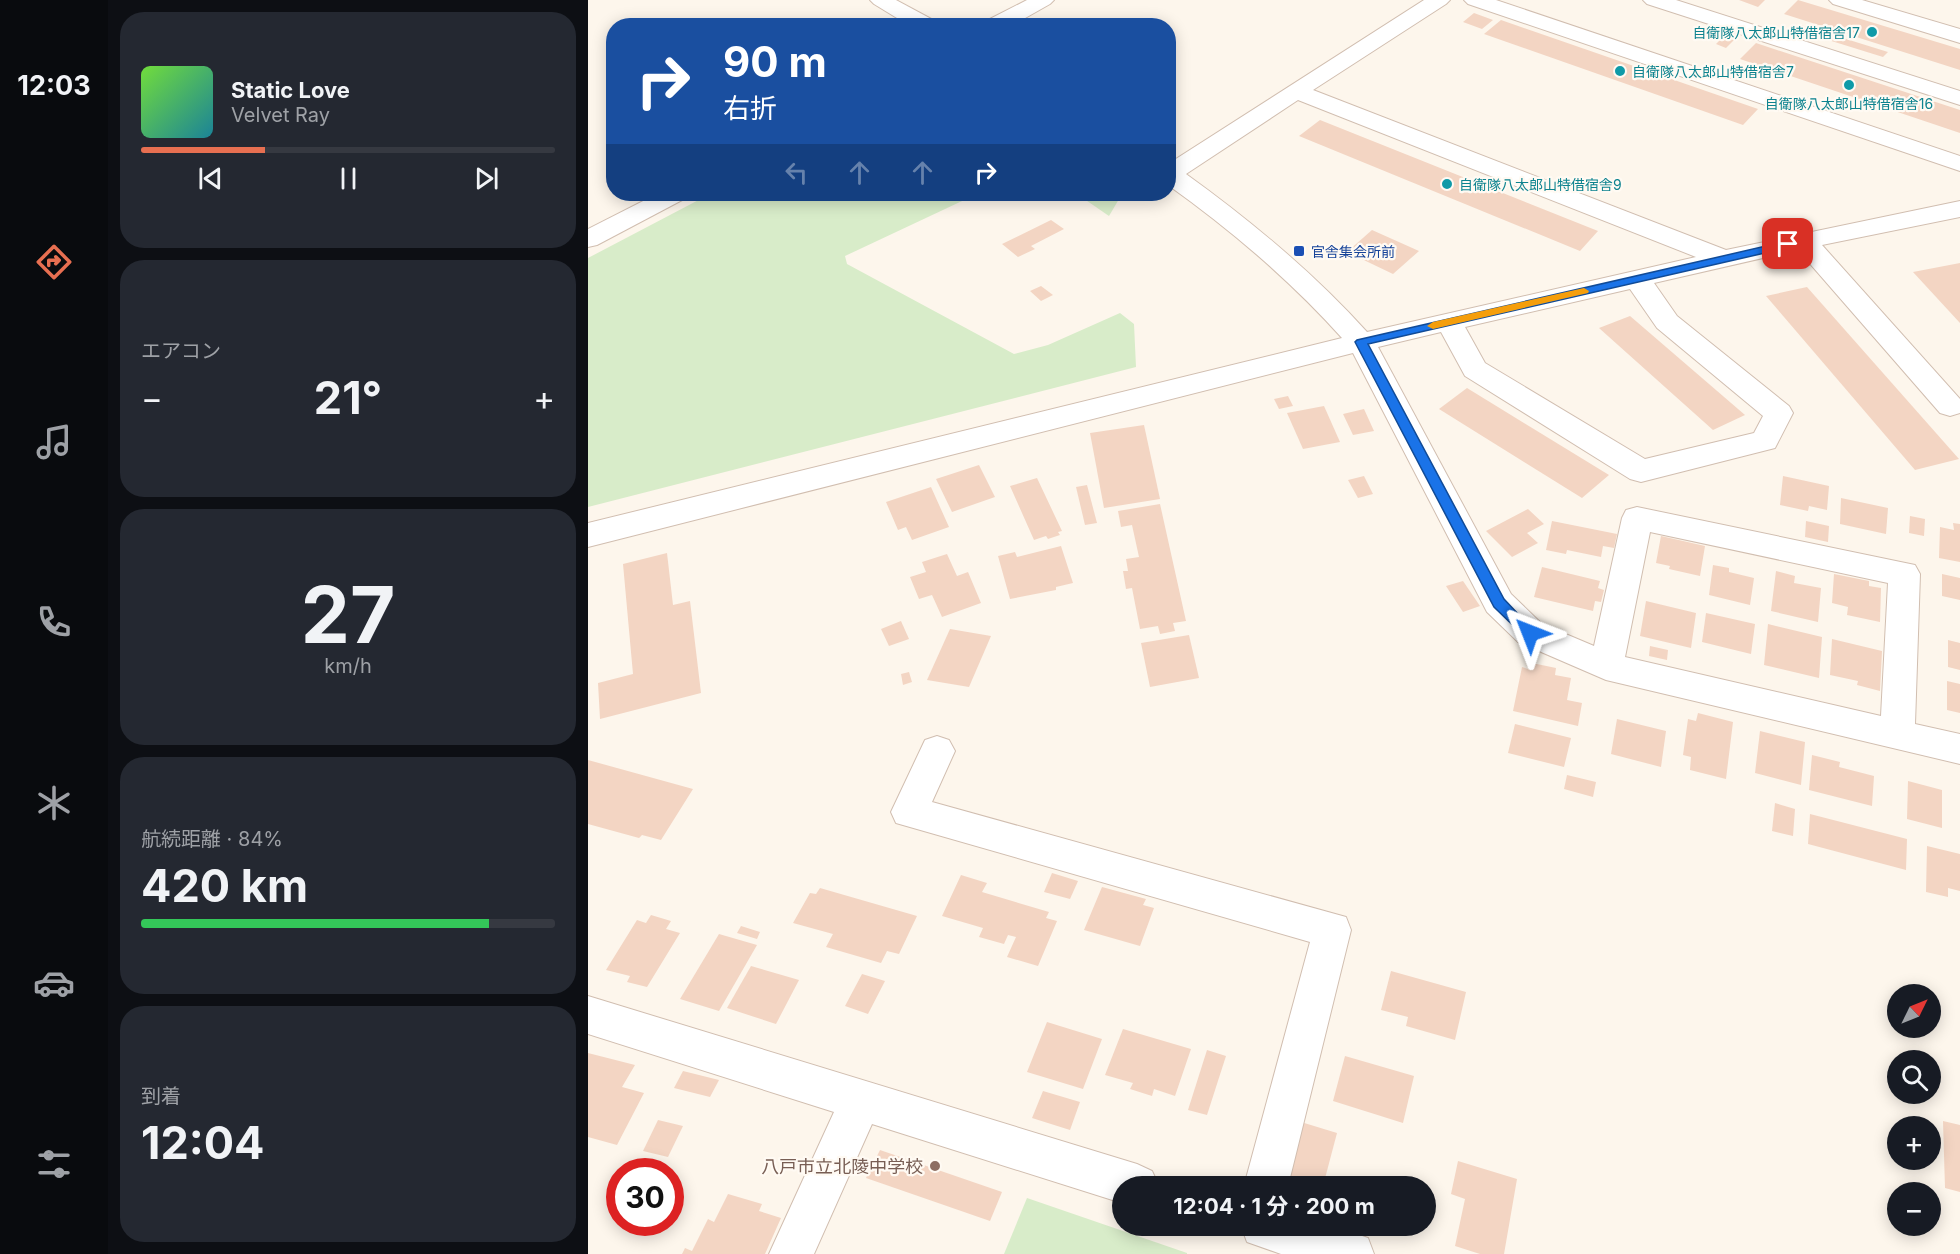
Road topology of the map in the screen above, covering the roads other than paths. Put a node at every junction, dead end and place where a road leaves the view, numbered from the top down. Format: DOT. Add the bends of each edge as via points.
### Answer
graph roads {
  1 [pos="881,0"];
  2 [pos="1043,0"];
  3 [pos="1439,0"];
  4 [pos="1475,0"];
  5 [pos="1654,0"];
  6 [pos="1840,0"];
  7 [pos="913,18"];
  8 [pos="1009,18"];
  9 [pos="1960,36"];
  10 [pos="1298,92"];
  11 [pos="1960,98"];
  12 [pos="1960,164"];
  13 [pos="1176,170"];
  14 [pos="1176,179"];
  15 [pos="661,201"];
  16 [pos="1960,209"];
  17 [pos="588,239"];
  18 [pos="1804,241"];
  19 [pos="1725,259"];
  20 [pos="1637,279"];
  21 [pos="1449,322"];
  22 [pos="1361,342"];
  23 [pos="1950,406"];
  24 [pos="588,535"];
  25 [pos="1606,666"];
  26 [pos="1897,736"];
  27 [pos="1960,749"];
  28 [pos="937,751"];
  29 [pos="588,1015"];
  30 [pos="861,1101"];
  31 [pos="1269,1176"];
  32 [pos="1112,1178"];
  33 [pos="1295,1236"];
  34 [pos="791,1254"];
  35 [pos="1352,1254"];
  1 -- 7 [label="street"];
  2 -- 8 [label="street"];
  3 -- 10 [label="street" via="1369,42"];
  4 -- 12 [label="street"];
  5 -- 11 [label="street"];
  6 -- 9 [label="street"];
  10 -- 13 [label="street"];
  10 -- 19 [label="street"];
  14 -- 22 [label="street" via="1293,271"];
  15 -- 17 [label="street"];
  16 -- 18 [label="street"];
  18 -- 19 [label="street"];
  18 -- 23 [label="street"];
  19 -- 20 [label="street"];
  20 -- 21 [label="street"];
  20 -- 21 [label="street" via="1667,322 1779,413 1765,441 1641,471 1475,369"];
  21 -- 22 [label="street"];
  22 -- 24 [label="street"];
  22 -- 25 [label="street" via="1499,603 1530,633"];
  25 -- 26 [label="street"];
  25 -- 26 [label="street" via="1637,518 1904,574"];
  26 -- 27 [label="street"];
  28 -- 31 [label="street" via="909,812 1332,930"];
  29 -- 30 [label="street"];
  30 -- 32 [label="street"];
  30 -- 34 [label="street"];
  33 -- 35 [label="street"];
}
